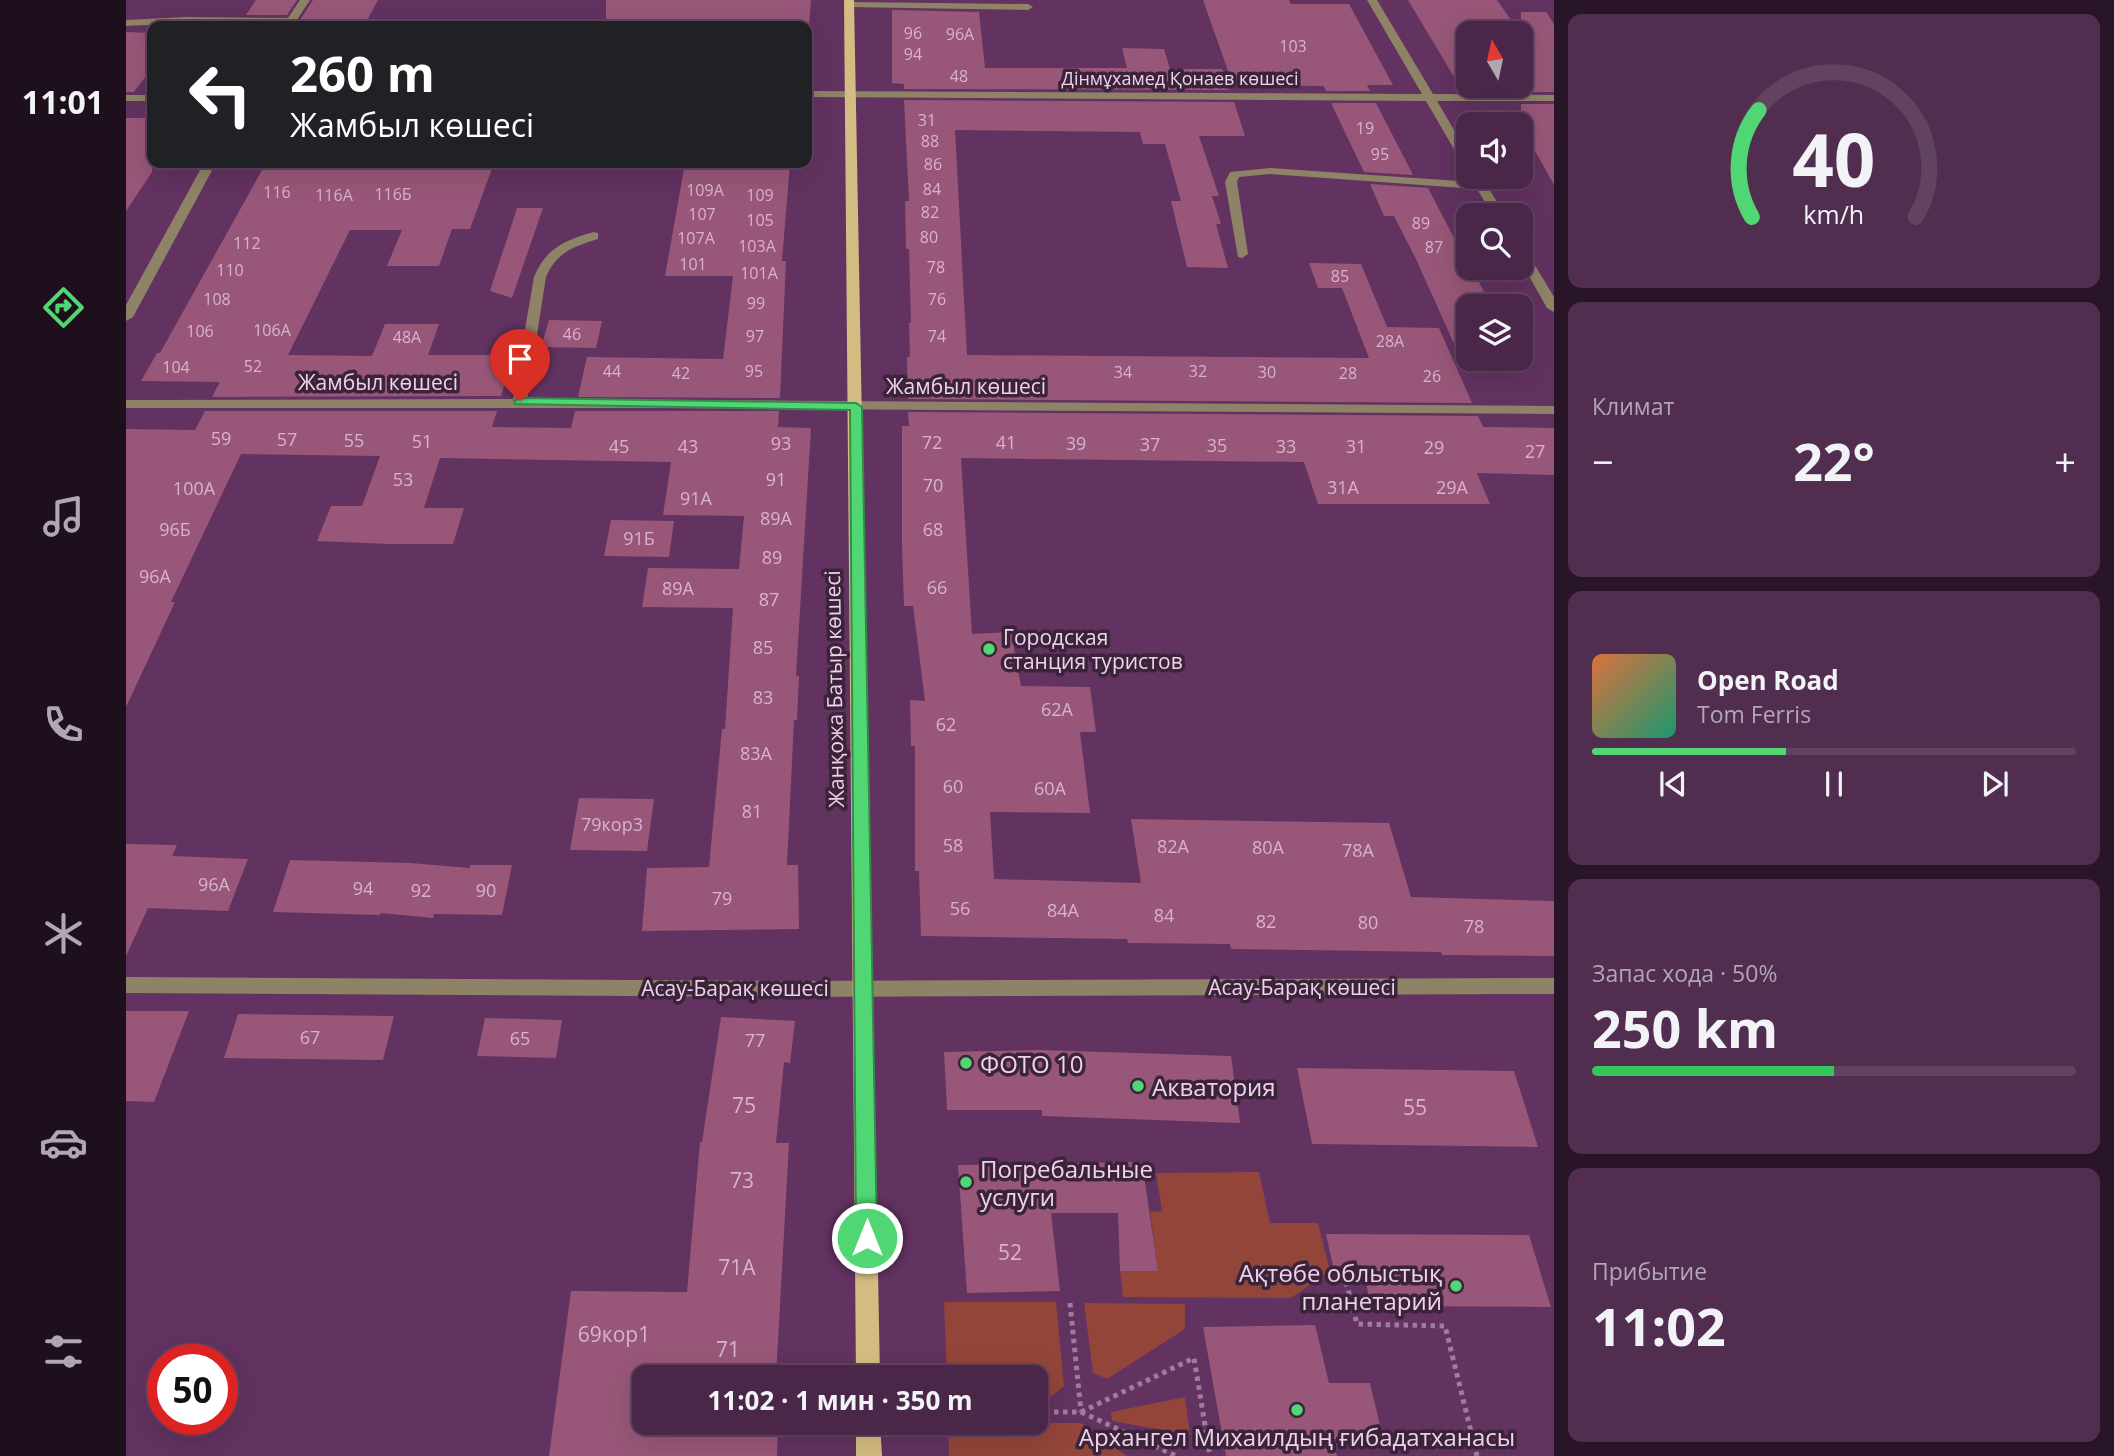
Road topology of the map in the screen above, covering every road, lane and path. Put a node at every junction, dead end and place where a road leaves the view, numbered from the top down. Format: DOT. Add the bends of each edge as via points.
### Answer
graph roads {
  1 [pos="304,0"];
  2 [pos="1372,0"];
  3 [pos="849,3"];
  4 [pos="1028,7"];
  5 [pos="166,21"];
  6 [pos="221,21"];
  7 [pos="291,21"];
  8 [pos="147,22"];
  9 [pos="126,23"];
  10 [pos="812,94"];
  11 [pos="852,94"];
  12 [pos="1430,97"];
  13 [pos="126,98"];
  14 [pos="147,98"];
  15 [pos="1554,98"];
  16 [pos="1456,142"];
  17 [pos="207,168"];
  18 [pos="1456,180"];
  19 [pos="594,236"];
  20 [pos="1242,254"];
  21 [pos="1533,273"];
  22 [pos="1554,309"];
  23 [pos="126,317"];
  24 [pos="520,401"];
  25 [pos="126,404"];
  26 [pos="856,407"];
  27 [pos="1554,411"];
  28 [pos="126,985"];
  29 [pos="1554,986"];
  30 [pos="864,989"];
  31 [pos="1346,1282"];
  32 [pos="1070,1303"];
  33 [pos="868,1365"];
  34 [pos="1048,1412"];
  35 [pos="1081,1412"];
  36 [pos="868,1435"];
  37 [pos="869,1456"];
  38 [pos="1176,1456"];
  39 [pos="1210,1456"];
  40 [pos="1477,1456"];
  1 -- 7 [label="street"];
  2 -- 12 [label="street"];
  3 -- 4 [label="street"];
  3 -- 11 [label="main road, Жанқожа Батыр көшесі"];
  5 -- 6 [label="street"];
  8 -- 9 [label="street"];
  10 -- 11 [label="street, Дінмұхамед Қонаев көшесі"];
  11 -- 12 [label="street, Дінмұхамед Қонаев көшесі"];
  11 -- 26 [label="main road, Жанқожа Батыр көшесі"];
  12 -- 15 [label="street, Дінмұхамед Қонаев көшесі"];
  12 -- 16 [label="street"];
  13 -- 14 [label="street"];
  17 -- 23 [label="street"];
  18 -- 20 [label="street" via="1270,171 1234,174 1231,182"];
  19 -- 24 [label="street" via="556,248 547,259 540,277"];
  21 -- 22 [label="street"];
  24 -- 25 [label="street, Жамбыл көшесі"];
  24 -- 26 [label="street, Жамбыл көшесі"];
  26 -- 27 [label="street, Жамбыл көшесі"];
  26 -- 30 [label="main road, Жанқожа Батыр көшесі"];
  28 -- 30 [label="street, Асау-Барақ көшесі"];
  29 -- 30 [label="street, Асау-Барақ көшесі"];
  30 -- 33 [label="main road, Жанқожа Батыр көшесі"];
  31 -- 40 [label="path" via="1357,1324 1445,1326"];
  32 -- 35 [label="path"];
  34 -- 35 [label="path"];
  35 -- 38 [label="path"];
  35 -- 39 [label="path" via="1194,1358"];
  36 -- 37 [label="main road"];
}
